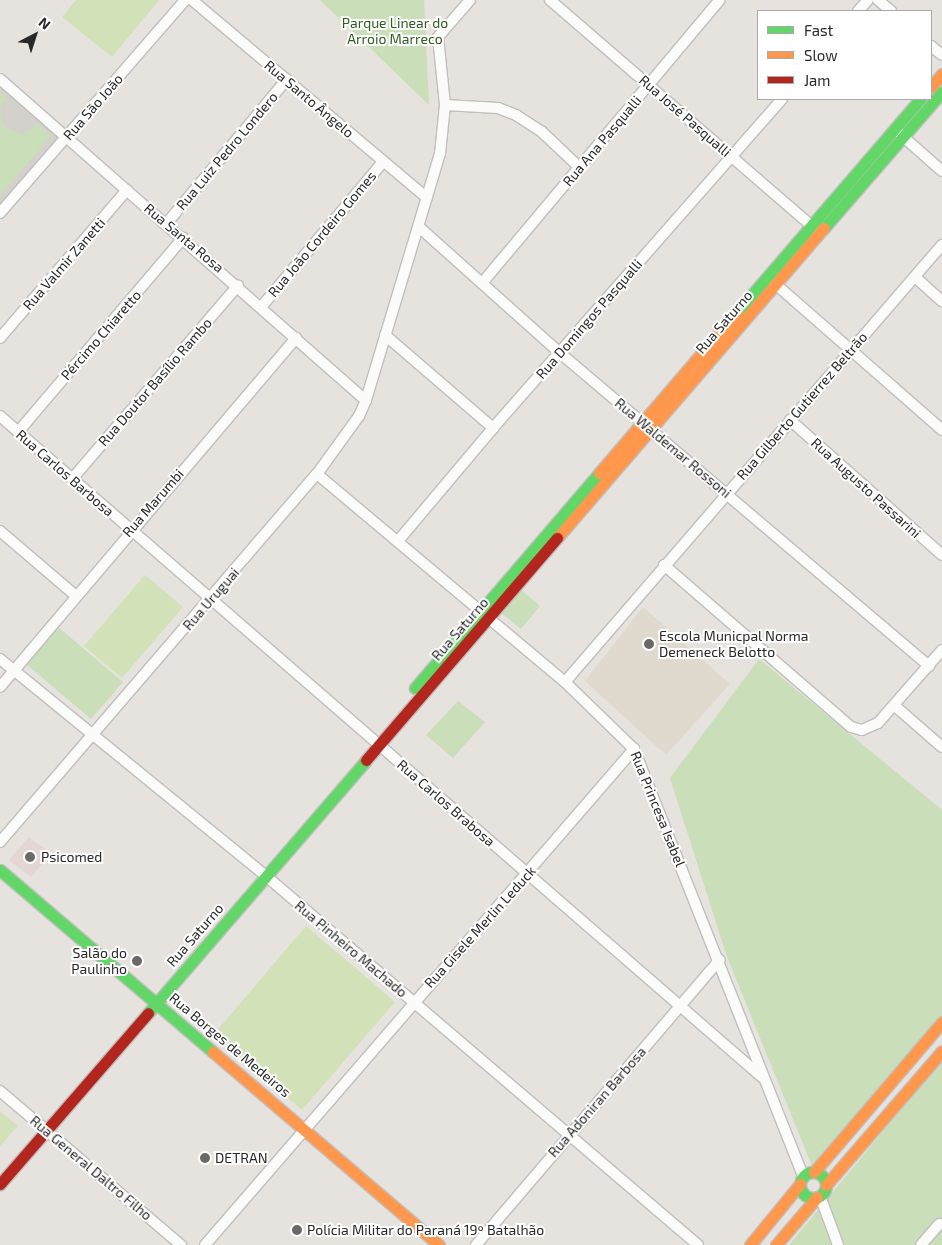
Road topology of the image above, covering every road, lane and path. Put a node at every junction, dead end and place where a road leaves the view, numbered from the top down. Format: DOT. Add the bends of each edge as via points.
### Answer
graph roads {
  1 [pos="184,0"];
  2 [pos="192,0"];
  3 [pos="470,0"];
  4 [pos="550,0"];
  5 [pos="868,0"];
  6 [pos="878,0"];
  7 [pos="718,1"];
  8 [pos="859,10"];
  9 [pos="890,10"];
  10 [pos="932,47"];
  11 [pos="942,55"];
  12 [pos="942,74"];
  13 [pos="0,79"];
  14 [pos="287,79"];
  15 [pos="650,84"];
  16 [pos="932,86"];
  17 [pos="942,92"];
  18 [pos="781,100"];
  19 [pos="919,100"];
  20 [pos="445,104"];
  21 [pos="898,133"];
  22 [pos="66,138"];
  23 [pos="732,156"];
  24 [pos="383,162"];
  25 [pos="580,168"];
  26 [pos="942,171"];
  27 [pos="127,190"];
  28 [pos="427,198"];
  29 [pos="0,213"];
  30 [pos="167,223"];
  31 [pos="419,227"];
  32 [pos="816,229"];
  33 [pos="183,238"];
  34 [pos="942,245"];
  35 [pos="915,276"];
  36 [pos="767,277"];
  37 [pos="483,282"];
  38 [pos="238,285"];
  39 [pos="776,285"];
  40 [pos="942,300"];
  41 [pos="262,306"];
  42 [pos="385,335"];
  43 [pos="0,338"];
  44 [pos="296,338"];
  45 [pos="851,351"];
  46 [pos="560,353"];
  47 [pos="366,400"];
  48 [pos="0,416"];
  49 [pos="790,420"];
  50 [pos="646,427"];
  51 [pos="493,428"];
  52 [pos="942,430"];
  53 [pos="18,432"];
  54 [pos="317,474"];
  55 [pos="72,479"];
  56 [pos="727,493"];
  57 [pos="130,530"];
  58 [pos="0,532"];
  59 [pos="398,542"];
  60 [pos="942,555"];
  61 [pos="664,565"];
  62 [pos="76,596"];
  63 [pos="211,600"];
  64 [pos="485,614"];
  65 [pos="942,650"];
  66 [pos="0,659"];
  67 [pos="929,666"];
  68 [pos="14,671"];
  69 [pos="565,682"];
  70 [pos="0,687"];
  71 [pos="895,706"];
  72 [pos="92,735"];
  73 [pos="375,742"];
  74 [pos="942,747"];
  75 [pos="634,749"];
  76 [pos="0,842"];
  77 [pos="0,870"];
  78 [pos="262,873"];
  79 [pos="528,873"];
  80 [pos="0,882"];
  81 [pos="719,960"];
  82 [pos="413,1002"];
  83 [pos="151,1003"];
  84 [pos="681,1005"];
  85 [pos="942,1022"];
  86 [pos="942,1050"];
  87 [pos="762,1077"];
  88 [pos="0,1091"];
  89 [pos="43,1128"];
  90 [pos="302,1132"];
  91 [pos="568,1134"];
  92 [pos="0,1170"];
  93 [pos="806,1177"];
  94 [pos="0,1184"];
  95 [pos="826,1186"];
  96 [pos="819,1197"];
  97 [pos="939,1224"];
  98 [pos="181,1245"];
  99 [pos="205,1245"];
  100 [pos="426,1245"];
  101 [pos="439,1245"];
  102 [pos="476,1245"];
  103 [pos="698,1245"];
  104 [pos="750,1245"];
  105 [pos="776,1245"];
  106 [pos="838,1245"];
  107 [pos="921,1245"];
  1 -- 22 [label="street, Rua São João"];
  2 -- 14 [label="street, Rua Santo Ângelo"];
  3 -- 20 [label="street, Rua Uruguai" via="438,37"];
  4 -- 15 [label="street, Rua José Pasqualli"];
  5 -- 8 [label="street"];
  6 -- 9 [label="street"];
  7 -- 15 [label="street, Rua Ana Pasqualli"];
  10 -- 11 [label="street"];
  12 -- 16 [label="street"];
  13 -- 22 [label="street, Rua Santa Rosa"];
  14 -- 24 [label="street, Rua Santo Ângelo"];
  14 -- 30 [label="street, Rua Luiz Pedro Londero"];
  15 -- 23 [label="street, Rua José Pasqualli"];
  15 -- 25 [label="street, Rua Ana Pasqualli"];
  17 -- 21 [label="street, Rua Saturno"];
  18 -- 23 [label="street, Rua Domingos Pasqualli"];
  19 -- 21 [label="street, Rua Saturno"];
  20 -- 25 [label="street" via="488,106 516,115 541,132"];
  20 -- 28 [label="street, Rua Uruguai" via="440,154"];
  21 -- 26 [label="street"];
  21 -- 32 [label="street, Rua Saturno"];
  22 -- 27 [label="street, Rua Santa Rosa"];
  22 -- 29 [label="street, Rua São João"];
  23 -- 32 [label="street, Rua José Pasqualli"];
  23 -- 46 [label="street, Rua Domingos Pasqualli"];
  24 -- 28 [label="street, Rua Santo Ângelo"];
  24 -- 41 [label="street, Rua João Cordeiro Gomes"];
  25 -- 37 [label="street, Rua Ana Pasqualli"];
  27 -- 30 [label="street, Rua Santa Rosa"];
  27 -- 43 [label="street, Rua Valmir Zanetti"];
  28 -- 31 [label="street, Rua Uruguai"];
  30 -- 33 [label="street, Rua Santa Rosa"];
  31 -- 37 [label="street, Rua Waldemar Rossoni"];
  31 -- 42 [label="street, Rua Uruguai"];
  32 -- 36 [label="street, Rua Saturno"];
  32 -- 39 [label="street, Rua Saturno"];
  33 -- 38 [label="street, Rua Santa Rosa"];
  33 -- 53 [label="street, Pércimo Chiaretto"];
  34 -- 35 [label="street, Rua Gilberto Gutierrez Beltrão"];
  35 -- 40 [label="street"];
  35 -- 45 [label="street, Rua Gilberto Gutierrez Beltrão"];
  36 -- 39 [label="street"];
  36 -- 50 [label="street, Rua Saturno"];
  37 -- 46 [label="street, Rua Waldemar Rossoni"];
  38 -- 41 [label="street, Rua Santa Rosa"];
  38 -- 55 [label="street, Rua Doutor Basílio Rambo"];
  39 -- 45 [label="street"];
  39 -- 50 [label="street, Rua Saturno"];
  41 -- 44 [label="street, Rua Santa Rosa"];
  42 -- 47 [label="street, Rua Uruguai"];
  42 -- 51 [label="street"];
  44 -- 47 [label="street, Rua Santa Rosa"];
  44 -- 57 [label="street, Rua Marumbi"];
  45 -- 49 [label="street, Rua Gilberto Gutierrez Beltrão"];
  45 -- 52 [label="street"];
  46 -- 50 [label="street, Rua Waldemar Rossoni"];
  46 -- 51 [label="street, Rua Domingos Pasqualli"];
  47 -- 54 [label="street, Rua Uruguai" via="345,439"];
  48 -- 53 [label="street, Rua Carlos Barbosa"];
  49 -- 56 [label="street, Rua Gilberto Gutierrez Beltrão"];
  49 -- 60 [label="street, Rua Augusto Passarini"];
  50 -- 56 [label="street, Rua Waldemar Rossoni"];
  50 -- 64 [label="street, Rua Saturno"];
  51 -- 59 [label="street, Rua Domingos Pasqualli"];
  53 -- 55 [label="street, Rua Carlos Barbosa"];
  54 -- 59 [label="street, Rua Princesa Isabel"];
  54 -- 63 [label="street, Rua Uruguai"];
  55 -- 57 [label="street, Rua Carlos Barbosa"];
  56 -- 61 [label="street, Rua Gilberto Gutierrez Beltrão"];
  56 -- 67 [label="street, Rua Waldemar Rossoni"];
  57 -- 62 [label="street, Rua Marumbi"];
  57 -- 63 [label="street, Rua Carlos Brabosa"];
  58 -- 62 [label="street"];
  59 -- 64 [label="street, Rua Princesa Isabel"];
  61 -- 69 [label="street, Rua Gilberto Gutierrez Beltrão"];
  61 -- 71 [label="street" via="851,727 862,730 878,723"];
  62 -- 68 [label="street, Rua Marumbi"];
  63 -- 72 [label="street, Rua Uruguai"];
  63 -- 73 [label="street, Rua Carlos Brabosa"];
  64 -- 69 [label="street, Rua Princesa Isabel"];
  64 -- 73 [label="street, Rua Saturno"];
  65 -- 67 [label="street"];
  66 -- 68 [label="street, Rua Pinheiro Machado"];
  67 -- 71 [label="street"];
  68 -- 70 [label="street, Rua Marumbi"];
  68 -- 72 [label="street, Rua Pinheiro Machado"];
  69 -- 75 [label="street, Rua Princesa Isabel"];
  71 -- 74 [label="street"];
  72 -- 76 [label="street, Rua Uruguai"];
  72 -- 78 [label="street, Rua Pinheiro Machado"];
  73 -- 78 [label="street, Rua Saturno"];
  73 -- 79 [label="street, Rua Carlos Brabosa"];
  75 -- 79 [label="street, Rua Gisele Merlin Leduck"];
  75 -- 81 [label="street, Rua Princesa Isabel"];
  77 -- 83 [label="street, Rua Borges de Medeiros"];
  78 -- 82 [label="street, Rua Pinheiro Machado"];
  78 -- 83 [label="street, Rua Saturno"];
  79 -- 82 [label="street, Rua Gisele Merlin Leduck"];
  79 -- 84 [label="street, Rua Carlos Brabosa"];
  80 -- 83 [label="street, Rua Borges de Medeiros"];
  81 -- 84 [label="street, Rua Adoniran Barbosa"];
  81 -- 87 [label="street, Rua Princesa Isabel"];
  82 -- 90 [label="street, Rua Gisele Merlin Leduck"];
  82 -- 91 [label="street, Rua Pinheiro Machado"];
  83 -- 89 [label="street, Rua Saturno"];
  83 -- 90 [label="street, Rua Borges de Medeiros"];
  84 -- 87 [label="street, Rua Carlos Brabosa"];
  84 -- 91 [label="street, Rua Adoniran Barbosa"];
  85 -- 93 [label="street"];
  86 -- 95 [label="street"];
  87 -- 93 [label="street, Rua Princesa Isabel"];
  88 -- 89 [label="street, Rua General Daltro Filho"];
  89 -- 92 [label="street, Rua Saturno"];
  89 -- 94 [label="street, Rua Saturno"];
  89 -- 98 [label="street, Rua General Daltro Filho"];
  90 -- 99 [label="street, Rua Gisele Merlin Leduck"];
  90 -- 100 [label="street, Rua Borges de Medeiros"];
  90 -- 101 [label="street, Rua Borges de Medeiros"];
  91 -- 102 [label="street, Rua Adoniran Barbosa"];
  91 -- 103 [label="street, Rua Pinheiro Machado"];
  93 -- 95 [label="street" via="821,1175"];
  93 -- 96 [label="street" via="806,1196"];
  93 -- 104 [label="street"];
  95 -- 96 [label="street"];
  96 -- 105 [label="street"];
  96 -- 106 [label="street"];
  97 -- 107 [label="street"];
}
